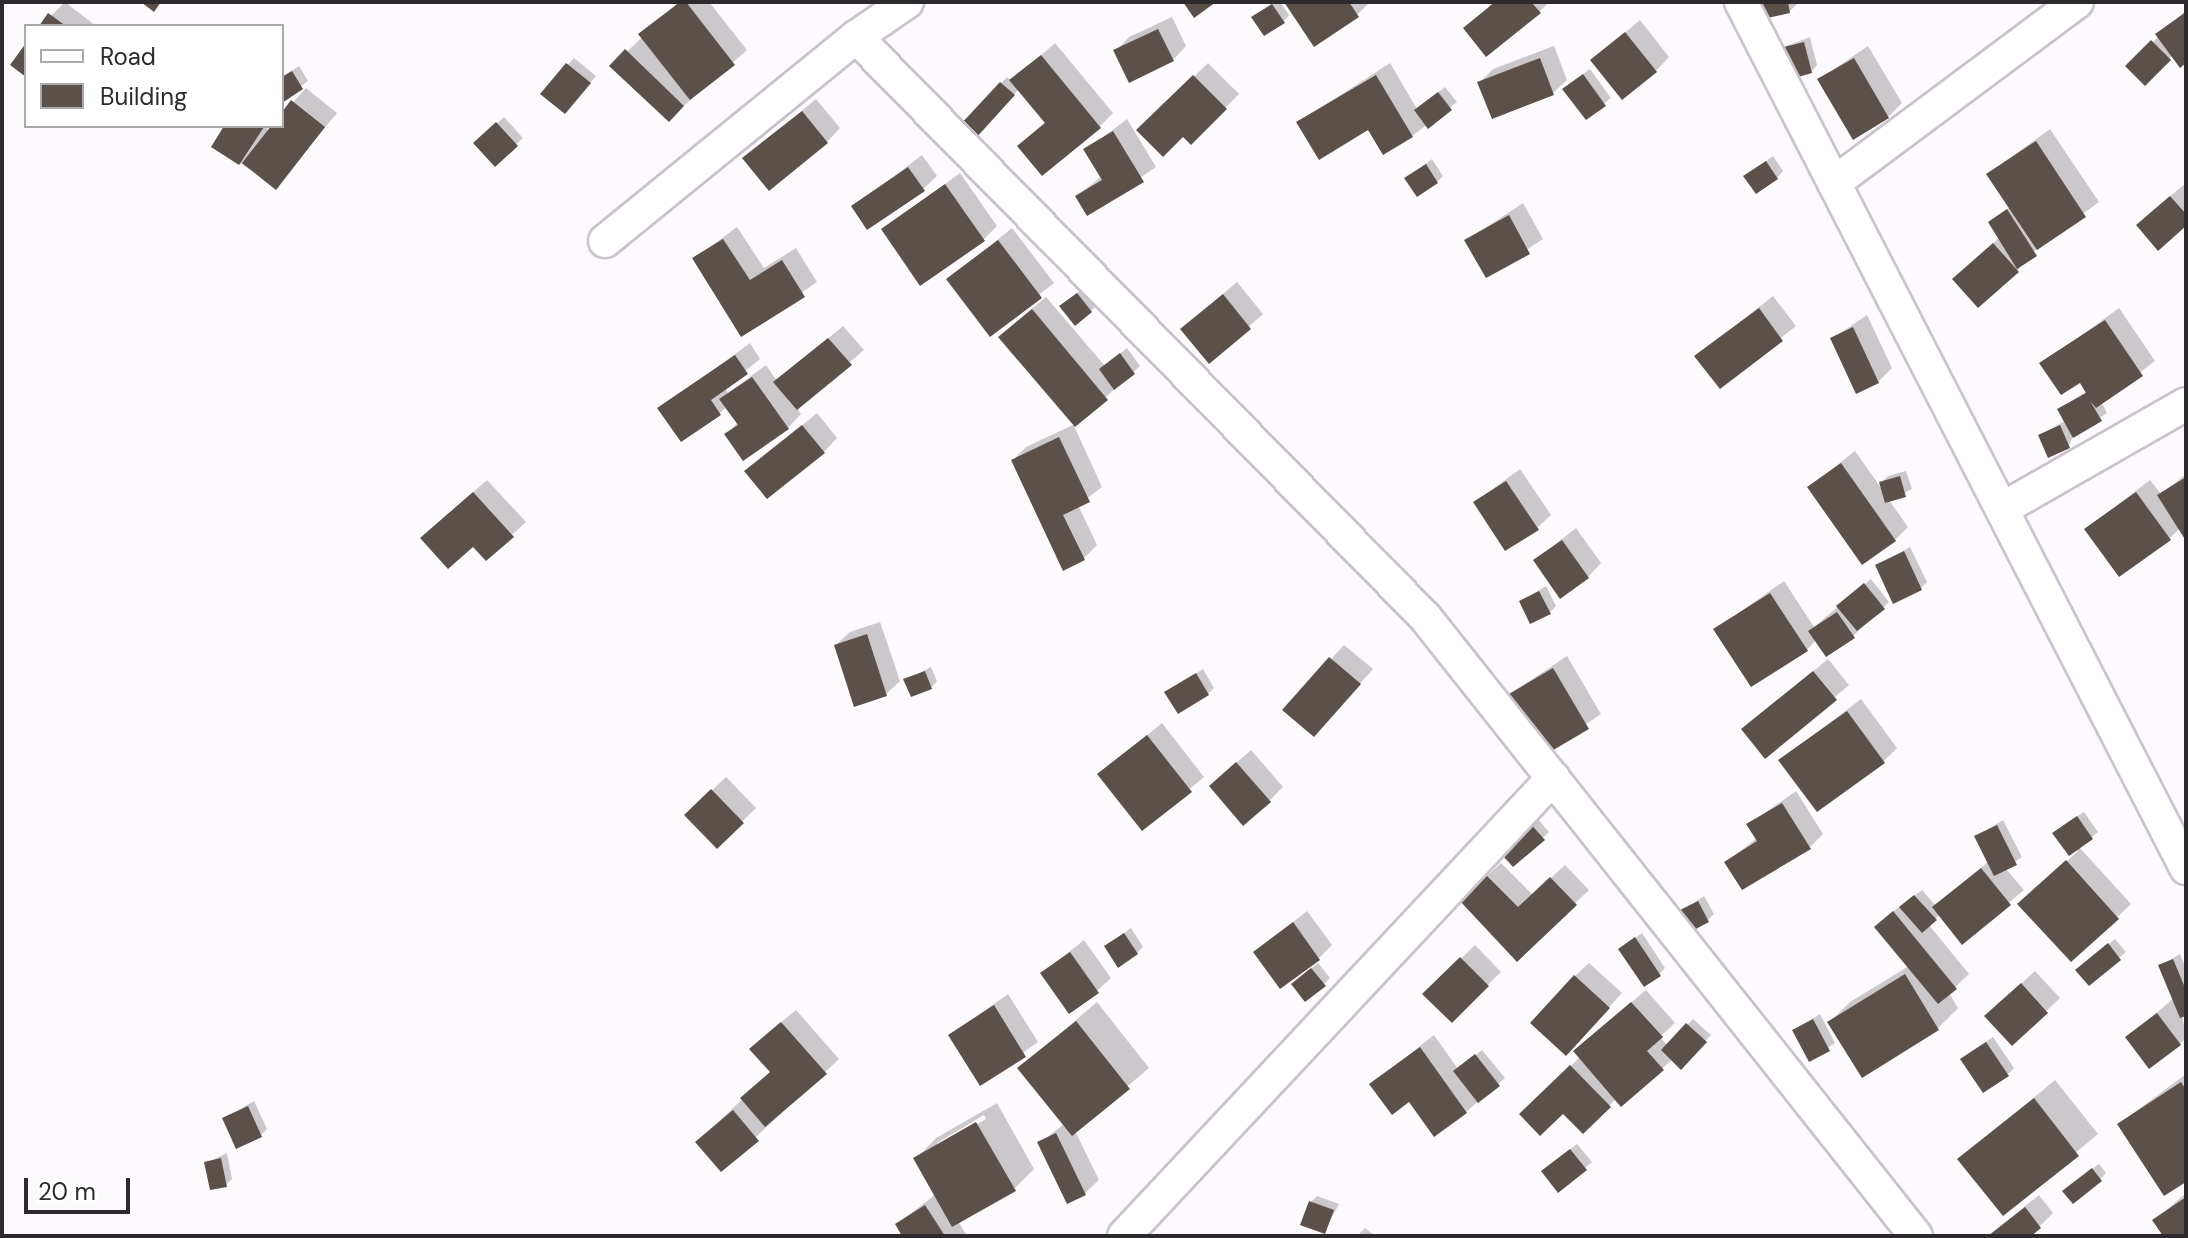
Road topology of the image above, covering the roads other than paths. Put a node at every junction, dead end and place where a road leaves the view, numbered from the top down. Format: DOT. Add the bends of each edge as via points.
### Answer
graph roads {
  1 [pos="907,2"];
  2 [pos="1741,2"];
  3 [pos="2077,2"];
  4 [pos="856,37"];
  5 [pos="1834,183"];
  6 [pos="605,241"];
  7 [pos="2186,404"];
  8 [pos="2002,509"];
  9 [pos="1553,778"];
  10 [pos="2186,868"];
  11 [pos="1124,1236"];
  12 [pos="1916,1236"];
  1 -- 4 [label="street"];
  2 -- 5 [label="street"];
  3 -- 5 [label="street"];
  4 -- 6 [label="street"];
  4 -- 9 [label="street" via="1425,617"];
  5 -- 8 [label="street"];
  7 -- 8 [label="street"];
  8 -- 10 [label="street"];
  9 -- 11 [label="street"];
  9 -- 12 [label="street"];
}
